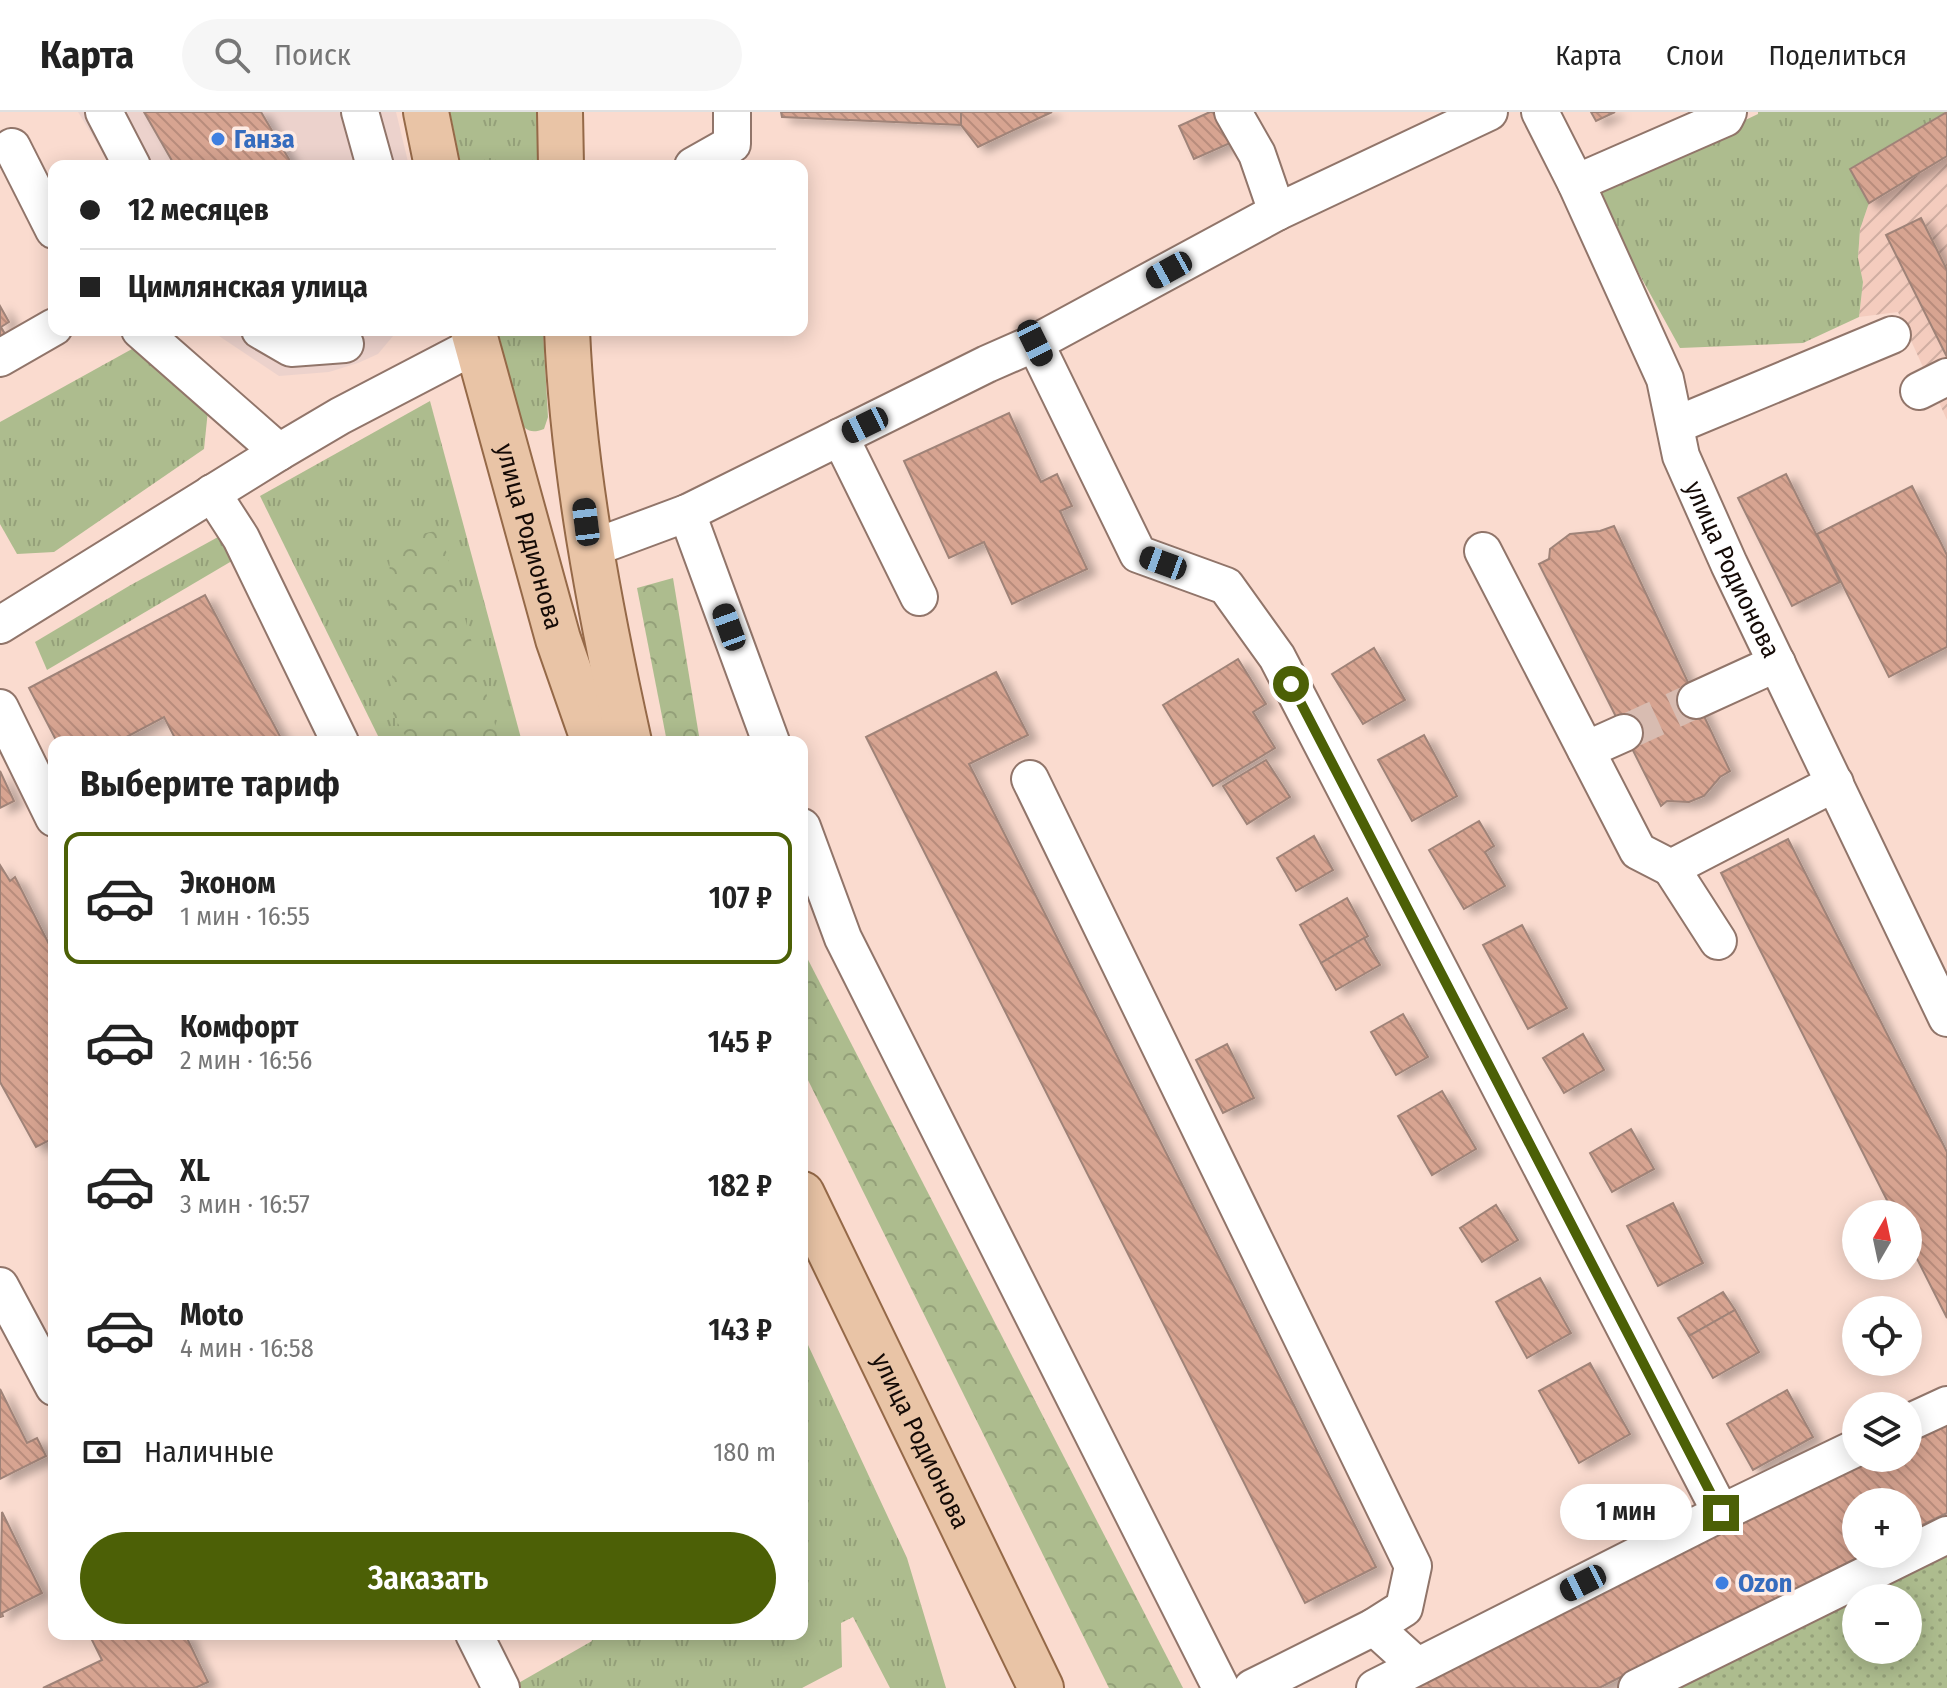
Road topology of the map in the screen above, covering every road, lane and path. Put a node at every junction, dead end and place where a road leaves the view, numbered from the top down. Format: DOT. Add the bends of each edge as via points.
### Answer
graph roads {
  1 [pos="104,112"];
  2 [pos="360,112"];
  3 [pos="426,112"];
  4 [pos="560,112"];
  5 [pos="732,112"];
  6 [pos="1233,112"];
  7 [pos="1489,112"];
  8 [pos="1540,112"];
  9 [pos="1728,112"];
  10 [pos="12,147"];
  11 [pos="129,160"];
  12 [pos="373,160"];
  13 [pos="436,160"];
  14 [pos="561,160"];
  15 [pos="704,160"];
  16 [pos="1576,183"];
  17 [pos="1277,212"];
  18 [pos="48,218"];
  19 [pos="48,330"];
  20 [pos="1892,335"];
  21 [pos="147,336"];
  22 [pos="270,336"];
  23 [pos="567,336"];
  24 [pos="348,337"];
  25 [pos="474,337"];
  26 [pos="1035,343"];
  27 [pos="0,358"];
  28 [pos="376,397"];
  29 [pos="1676,425"];
  30 [pos="840,437"];
  31 [pos="279,452"];
  32 [pos="212,493"];
  33 [pos="687,513"];
  34 [pos="590,549"];
  35 [pos="1483,551"];
  36 [pos="919,597"];
  37 [pos="4,614"];
  38 [pos="1777,663"];
  39 [pos="1696,700"];
  40 [pos="0,708"];
  41 [pos="1624,733"];
  42 [pos="337,736"];
  43 [pos="592,736"];
  44 [pos="628,736"];
  45 [pos="769,736"];
  46 [pos="1586,750"];
  47 [pos="1030,779"];
  48 [pos="1835,783"];
  49 [pos="48,806"];
  50 [pos="808,843"];
  51 [pos="1671,868"];
  52 [pos="1718,941"];
  53 [pos="1947,1018"];
  54 [pos="808,1206"];
  55 [pos="0,1286"];
  56 [pos="48,1376"];
  57 [pos="1947,1405"];
  58 [pos="1922,1417"];
  59 [pos="1842,1455"];
  60 [pos="1721,1513"];
  61 [pos="1947,1535"];
  62 [pos="1374,1627"];
  63 [pos="477,1640"];
  64 [pos="1417,1666"];
  65 [pos="501,1688"];
  66 [pos="1041,1688"];
  67 [pos="1221,1688"];
  68 [pos="1252,1688"];
  69 [pos="1375,1688"];
  70 [pos="1637,1688"];
  1 -- 11 [label="street"];
  2 -- 12 [label="street"];
  3 -- 13 [label="main road"];
  4 -- 14 [label="main road"];
  5 -- 15 [label="street" via="732,144"];
  6 -- 17 [label="street" via="1257,154"];
  7 -- 17 [label="street"];
  8 -- 16 [label="street, улица Родионова"];
  9 -- 16 [label="street" via="1725,118"];
  10 -- 18 [label="street"];
  16 -- 29 [label="street, улица Родионова" via="1665,379"];
  17 -- 26 [label="street"];
  19 -- 27 [label="street"];
  20 -- 29 [label="street"];
  21 -- 31 [label="street"];
  22 -- 24 [label="street" via="291,348"];
  23 -- 34 [label="main road, улица Родионова"];
  24 -- 28 [label="street"];
  25 -- 28 [label="street"];
  25 -- 43 [label="main road, улица Родионова" via="558,639"];
  26 -- 30 [label="street"];
  26 -- 60 [label="street" via="1138,554 1226,586 1277,657"];
  28 -- 31 [label="street"];
  29 -- 38 [label="street, улица Родионова" via="1681,456"];
  30 -- 33 [label="street"];
  30 -- 36 [label="street"];
  31 -- 32 [label="street"];
  32 -- 37 [label="street"];
  32 -- 42 [label="street" via="241,538"];
  33 -- 34 [label="street"];
  33 -- 45 [label="street"];
  34 -- 44 [label="main road, улица Родионова"];
  35 -- 46 [label="street"];
  38 -- 39 [label="street"];
  38 -- 48 [label="street, улица Родионова"];
  40 -- 49 [label="street"];
  41 -- 46 [label="street"];
  46 -- 51 [label="street" via="1638,851"];
  47 -- 62 [label="street" via="1413,1566 1404,1608"];
  48 -- 51 [label="street"];
  48 -- 53 [label="street, улица Родионова"];
  50 -- 67 [label="street" via="843,938"];
  51 -- 52 [label="street"];
  54 -- 66 [label="main road, улица Родионова"];
  55 -- 56 [label="street"];
  57 -- 58 [label="street"];
  59 -- 60 [label="street"];
  60 -- 64 [label="street"];
  61 -- 70 [label="street"];
  62 -- 64 [label="street"];
  62 -- 68 [label="street"];
  63 -- 65 [label="street"];
  64 -- 69 [label="street"];
}
